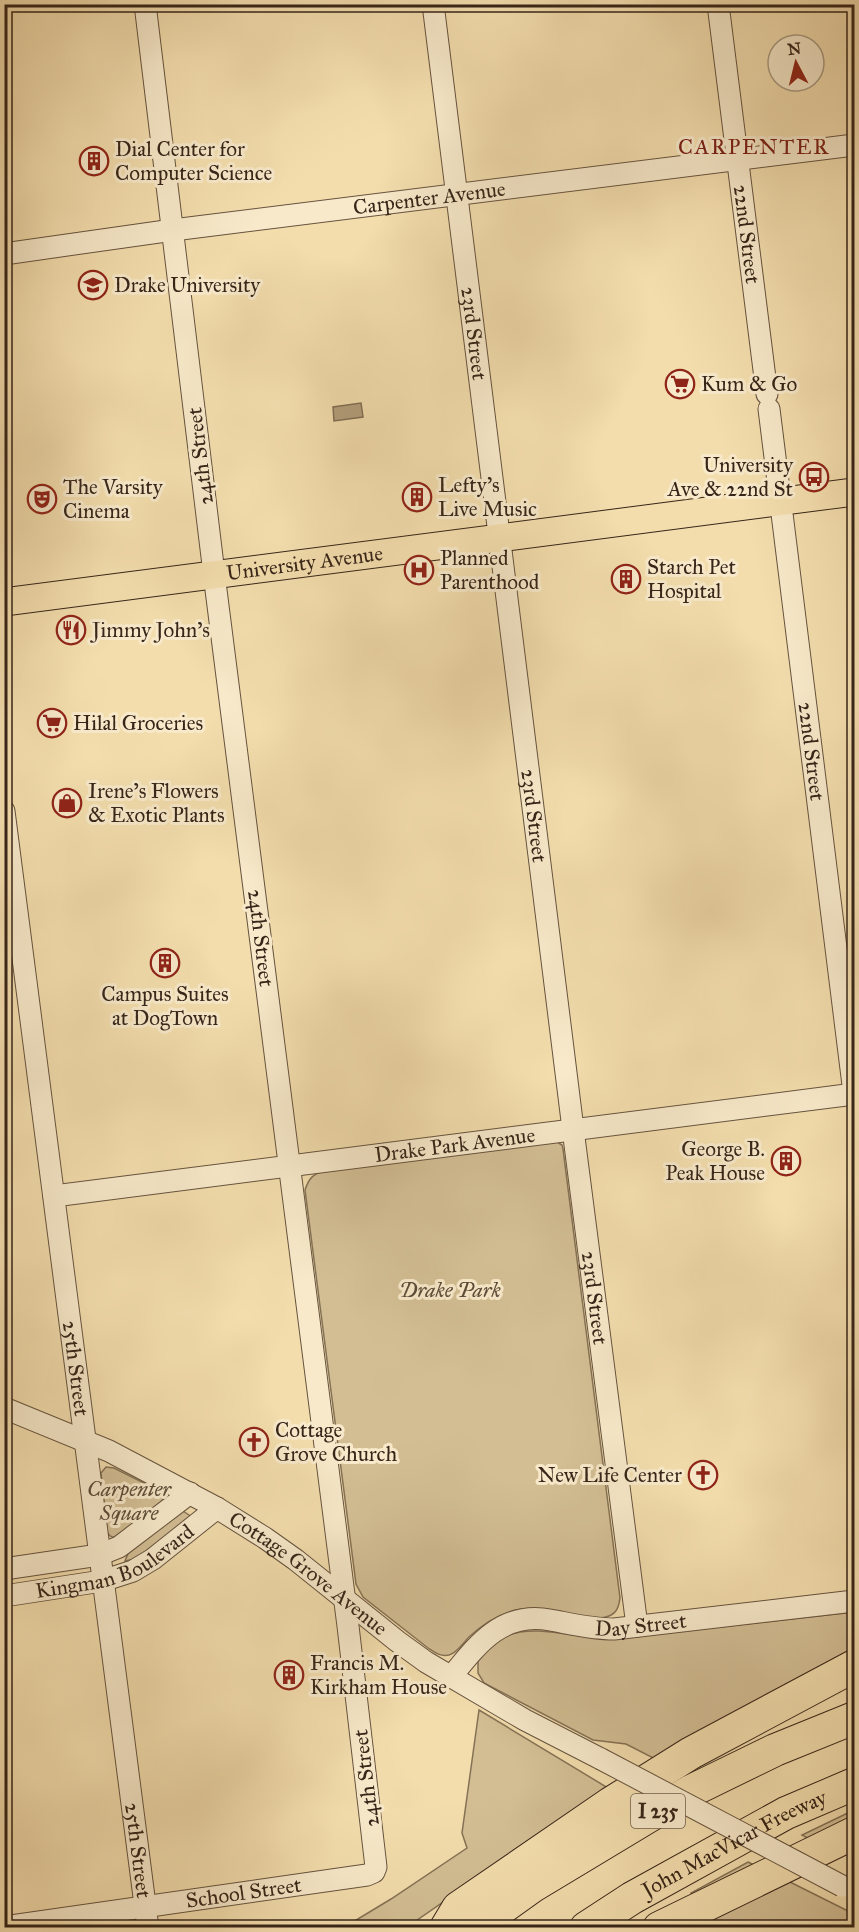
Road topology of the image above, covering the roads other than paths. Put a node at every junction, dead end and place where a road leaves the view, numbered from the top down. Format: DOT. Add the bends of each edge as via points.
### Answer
graph roads {
  1 [pos="145,4"];
  2 [pos="433,4"];
  3 [pos="718,4"];
  4 [pos="855,145"];
  5 [pos="737,160"];
  6 [pos="457,195"];
  7 [pos="173,230"];
  8 [pos="4,254"];
  9 [pos="855,492"];
  10 [pos="780,501"];
  11 [pos="499,538"];
  12 [pos="214,574"];
  13 [pos="4,602"];
  14 [pos="4,811"];
  15 [pos="855,1094"];
  16 [pos="573,1129"];
  17 [pos="289,1166"];
  18 [pos="54,1196"];
  19 [pos="4,1408"];
  20 [pos="84,1441"];
  21 [pos="190,1493"];
  22 [pos="217,1508"];
  23 [pos="99,1555"];
  24 [pos="4,1569"];
  25 [pos="102,1581"];
  26 [pos="4,1596"];
  27 [pos="345,1599"];
  28 [pos="855,1601"];
  29 [pos="637,1626"];
  30 [pos="855,1666"];
  31 [pos="451,1677"];
  32 [pos="855,1718"];
  33 [pos="855,1784"];
  34 [pos="855,1833"];
  35 [pos="374,1872"];
  36 [pos="848,1889"];
  37 [pos="145,1906"];
  38 [pos="4,1927"];
  39 [pos="147,1928"];
  40 [pos="446,1928"];
  41 [pos="474,1928"];
  42 [pos="586,1928"];
  43 [pos="659,1928"];
  1 -- 7 [label="street, 24th Street"];
  2 -- 6 [label="street, 23rd Street"];
  3 -- 5 [label="street, 22nd Street"];
  4 -- 5 [label="street, Carpenter Avenue"];
  5 -- 6 [label="street, Carpenter Avenue"];
  5 -- 10 [label="street, 22nd Street"];
  6 -- 7 [label="street, Carpenter Avenue"];
  6 -- 11 [label="street, 23rd Street"];
  7 -- 8 [label="street, Carpenter Avenue"];
  7 -- 12 [label="street, 24th Street"];
  9 -- 10 [label="main road, University Avenue"];
  10 -- 11 [label="main road, University Avenue"];
  10 -- 15 [label="street, 22nd Street"];
  11 -- 12 [label="main road, University Avenue"];
  11 -- 16 [label="street, 23rd Street"];
  12 -- 13 [label="main road, University Avenue"];
  12 -- 17 [label="street, 24th Street"];
  14 -- 18 [label="street, 25th Street"];
  15 -- 16 [label="street, Drake Park Avenue"];
  16 -- 17 [label="street, Drake Park Avenue"];
  16 -- 29 [label="street, 23rd Street"];
  17 -- 18 [label="street, Drake Park Avenue"];
  17 -- 27 [label="street, 24th Street"];
  18 -- 20 [label="street, 25th Street"];
  19 -- 20 [label="street, Cottage Grove Avenue"];
  20 -- 21 [label="street, Cottage Grove Avenue"];
  20 -- 23 [label="street, 25th Street"];
  21 -- 22 [label="street, Cottage Grove Avenue"];
  21 -- 23 [label="street, Kingman Boulevard" via="119,1547"];
  22 -- 25 [label="street, Kingman Boulevard" via="153,1559 133,1571"];
  22 -- 27 [label="street, Cottage Grove Avenue" via="296,1560"];
  23 -- 24 [label="street, Kingman Boulevard"];
  23 -- 25 [label="street, 25th Street"];
  25 -- 26 [label="street, Kingman Boulevard"];
  25 -- 37 [label="street, 25th Street"];
  27 -- 31 [label="street, Cottage Grove Avenue" via="397,1641"];
  27 -- 35 [label="street, 24th Street" via="376,1861"];
  28 -- 29 [label="street, Day Street"];
  29 -- 31 [label="street, Day Street" via="594,1629 549,1619 516,1621 485,1637"];
  30 -- 40 [label="highway" via="691,1753 611,1803 458,1908"];
  31 -- 36 [label="street, Cottage Grove Avenue, bridge" via="525,1720"];
  32 -- 41 [label="highway, I 235" via="775,1750 689,1792 533,1886"];
  33 -- 42 [label="highway, John MacVicar Freeway" via="786,1813 670,1876"];
  34 -- 43 [label="highway"];
  35 -- 37 [label="street, School Street"];
  37 -- 38 [label="street, School Street"];
  37 -- 39 [label="street, 25th Street"];
}
